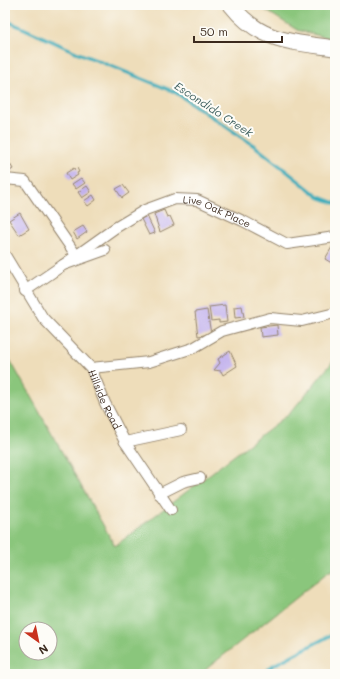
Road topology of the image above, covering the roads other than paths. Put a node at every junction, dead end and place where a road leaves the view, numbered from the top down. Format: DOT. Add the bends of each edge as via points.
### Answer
graph roads {
  1 [pos="230,5"];
  2 [pos="335,48"];
  3 [pos="5,179"];
  4 [pos="335,237"];
  5 [pos="105,250"];
  6 [pos="5,255"];
  7 [pos="76,255"];
  8 [pos="63,266"];
  9 [pos="26,291"];
  10 [pos="335,313"];
  11 [pos="91,368"];
  12 [pos="181,430"];
  13 [pos="125,442"];
  14 [pos="200,478"];
  15 [pos="159,494"];
  16 [pos="171,510"];
  1 -- 2 [label="main road" via="243,20 263,33 285,41"];
  3 -- 7 [label="street" via="25,181"];
  4 -- 7 [label="street, Live Oak Place" via="286,244 197,200 175,199 145,210"];
  5 -- 8 [label="street"];
  6 -- 9 [label="street, Hillside Road"];
  7 -- 8 [label="street, Live Oak Place"];
  8 -- 9 [label="street"];
  9 -- 11 [label="street, Hillside Road" via="43,318"];
  10 -- 11 [label="street" via="302,321 270,318 222,331 192,348 149,362"];
  11 -- 13 [label="street, Hillside Road"];
  12 -- 13 [label="street"];
  13 -- 15 [label="street, Hillside Road"];
  14 -- 15 [label="street" via="183,482"];
  15 -- 16 [label="street, Hillside Road"];
}
